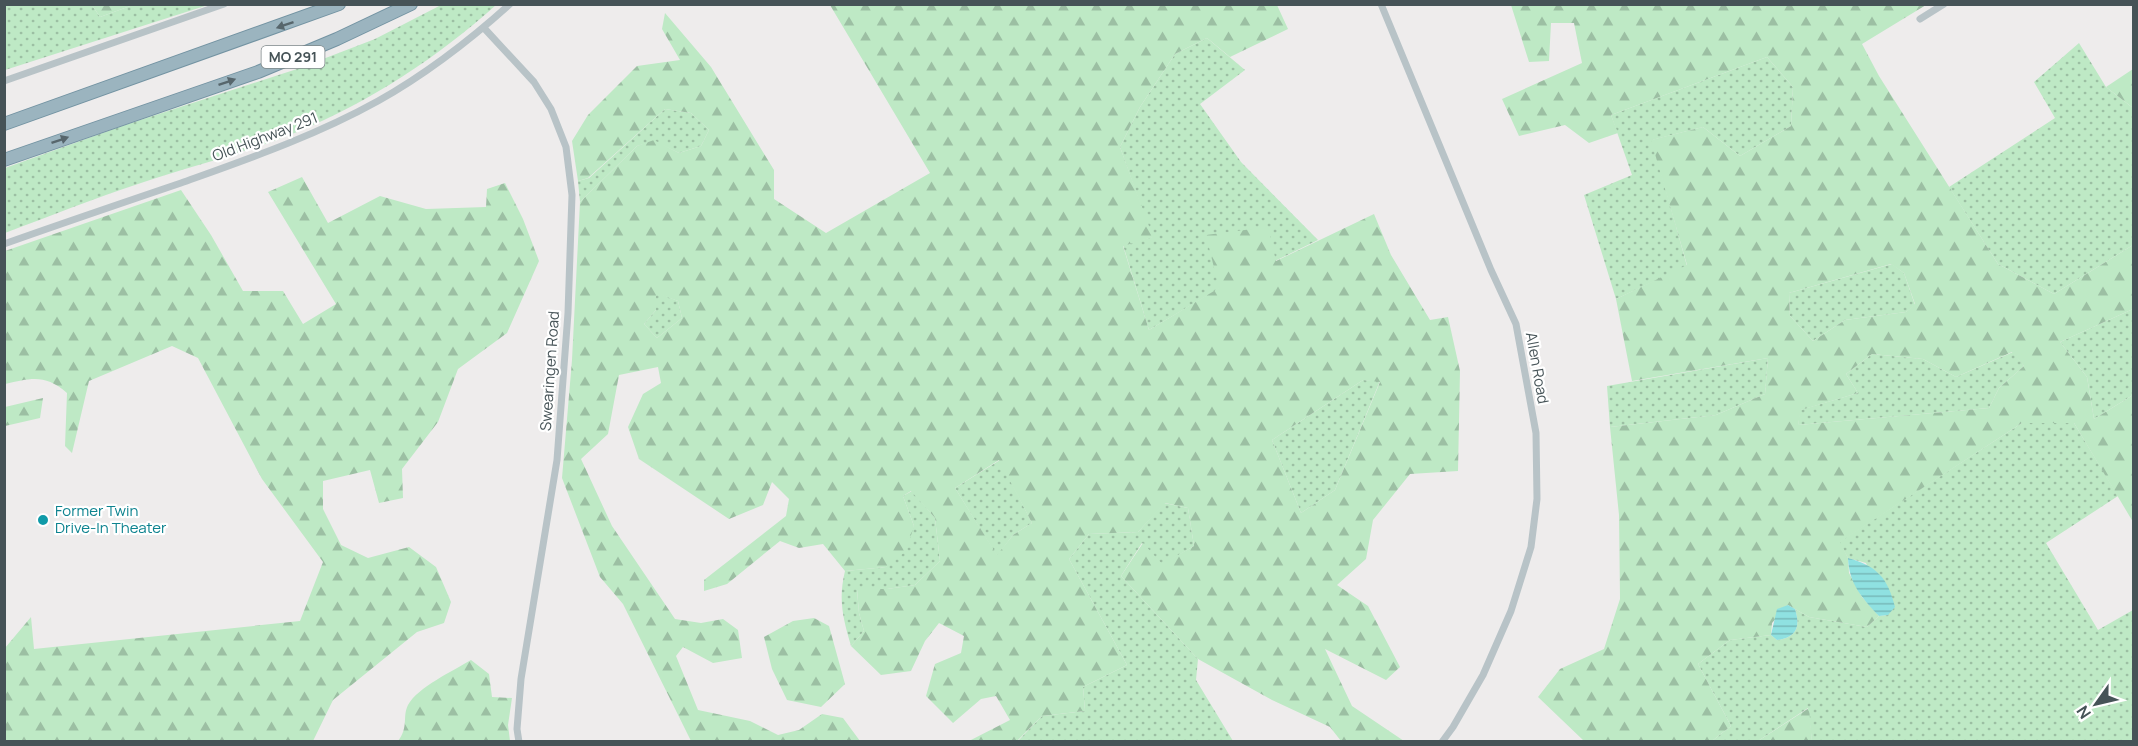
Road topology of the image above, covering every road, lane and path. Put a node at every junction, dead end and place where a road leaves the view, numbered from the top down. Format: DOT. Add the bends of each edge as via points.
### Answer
graph roads {
  1 [pos="224,4"];
  2 [pos="339,4"];
  3 [pos="411,4"];
  4 [pos="510,4"];
  5 [pos="1381,4"];
  6 [pos="1944,4"];
  7 [pos="1920,19"];
  8 [pos="484,28"];
  9 [pos="4,81"];
  10 [pos="4,124"];
  11 [pos="4,160"];
  12 [pos="4,244"];
  13 [pos="519,741"];
  14 [pos="1442,741"];
  1 -- 9 [label="street"];
  2 -- 10 [label="highway, MO 291, one-way"];
  11 -- 3 [label="highway, MO 291, one-way" via="258,72"];
  4 -- 8 [label="street, Old Highway 291"];
  5 -- 14 [label="street, Allen Road" via="1516,324 1536,433 1537,499 1531,547 1511,610 1483,675"];
  6 -- 7 [label="street"];
  8 -- 12 [label="street, Old Highway 291" via="379,101 312,135"];
  8 -- 13 [label="street, Swearingen Road" via="534,82 551,109 566,147 572,195 557,460 521,679"];
}
